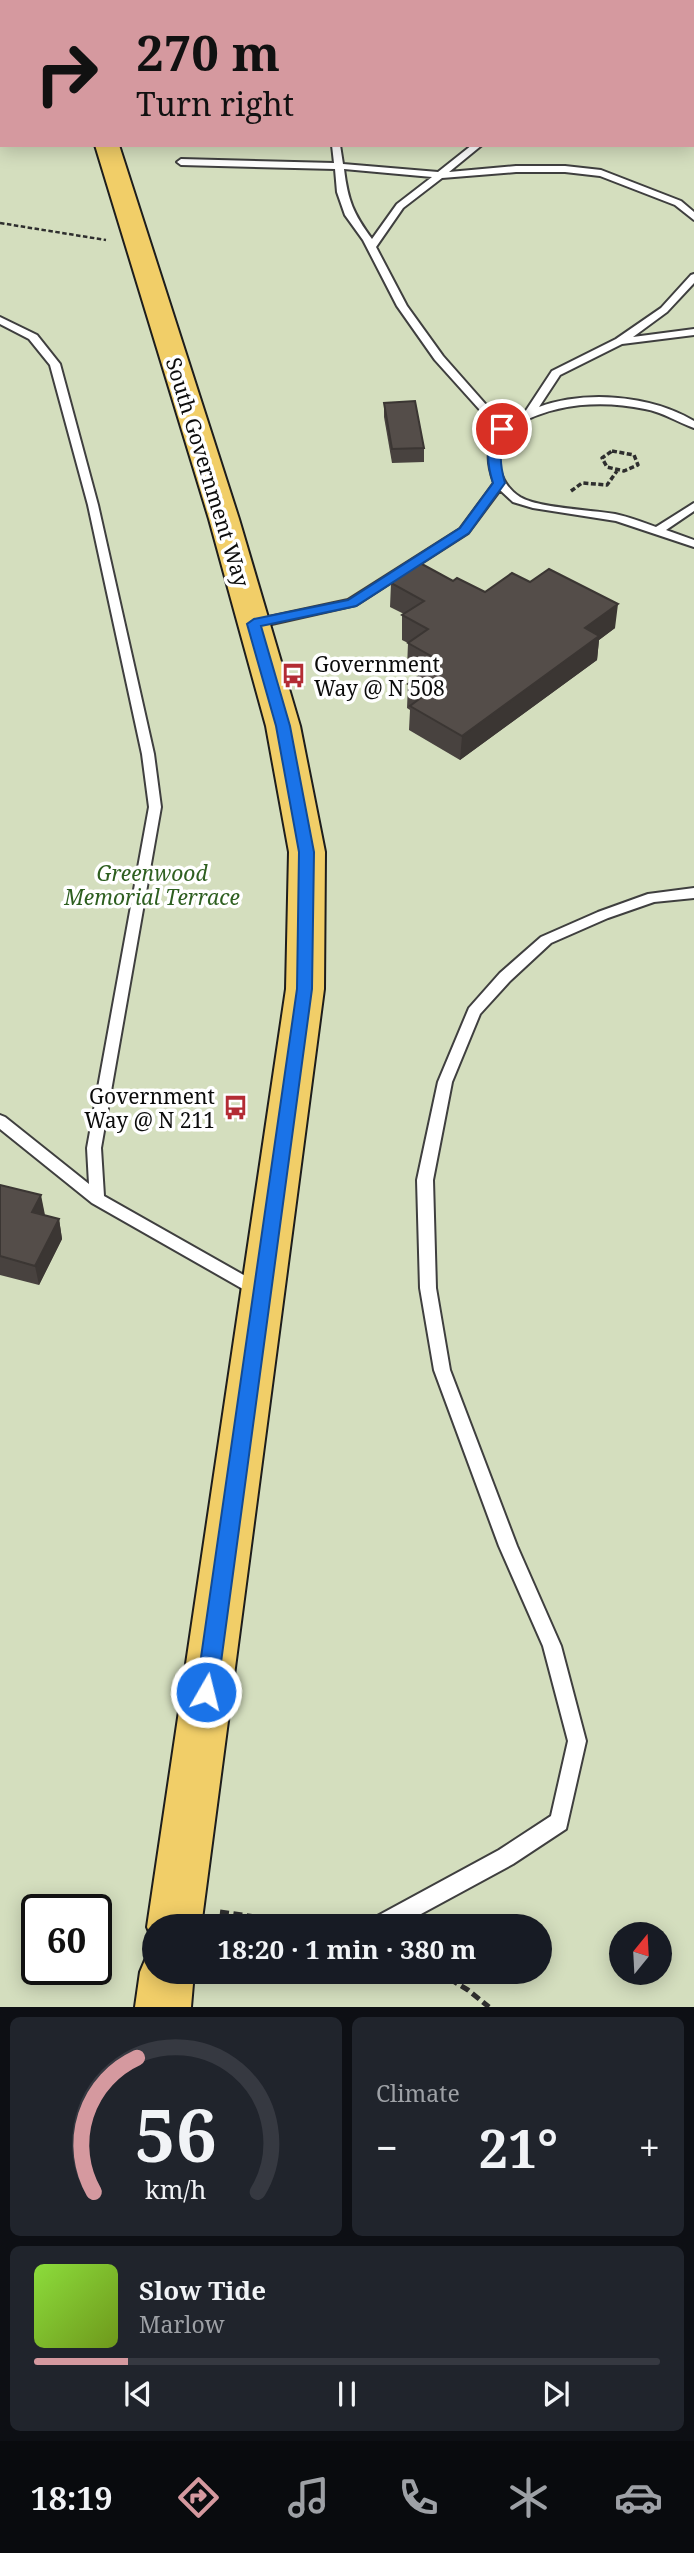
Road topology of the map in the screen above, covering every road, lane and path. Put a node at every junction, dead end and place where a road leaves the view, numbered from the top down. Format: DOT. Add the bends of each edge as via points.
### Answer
graph roads {
  1 [pos="108,147"];
  2 [pos="337,147"];
  3 [pos="475,147"];
  4 [pos="181,162"];
  5 [pos="340,167"];
  6 [pos="438,174"];
  7 [pos="694,217"];
  8 [pos="0,223"];
  9 [pos="109,240"];
  10 [pos="372,247"];
  11 [pos="694,277"];
  12 [pos="0,320"];
  13 [pos="694,332"];
  14 [pos="620,341"];
  15 [pos="528,414"];
  16 [pos="694,425"];
  17 [pos="502,429"];
  18 [pos="617,471"];
  19 [pos="499,483"];
  20 [pos="694,506"];
  21 [pos="657,531"];
  22 [pos="694,544"];
  23 [pos="254,624"];
  24 [pos="694,894"];
  25 [pos="0,1121"];
  26 [pos="97,1199"];
  27 [pos="261,1293"];
  28 [pos="175,1914"];
  29 [pos="401,1914"];
  30 [pos="166,1984"];
  31 [pos="458,1984"];
  32 [pos="163,2007"];
  33 [pos="489,2007"];
  1 -- 23 [label="main road, South Government Way"];
  2 -- 5 [label="lane"];
  3 -- 6 [label="lane"];
  4 -- 5 [label="lane"];
  5 -- 6 [label="lane"];
  5 -- 10 [label="lane" via="350,215"];
  6 -- 7 [label="lane" via="516,169 601,173 678,203"];
  6 -- 10 [label="lane" via="400,206"];
  8 -- 9 [label="path"];
  10 -- 17 [label="lane" via="402,306 439,358"];
  11 -- 14 [label="lane" via="664,310"];
  12 -- 26 [label="lane" via="33,337 55,364 93,505 148,754 155,807 94,1148"];
  13 -- 14 [label="lane"];
  14 -- 15 [label="lane" via="556,373"];
  15 -- 16 [label="lane" via="580,402 612,401 647,405"];
  15 -- 17 [label="lane"];
  17 -- 19 [label="lane" via="493,465"];
  18 -- 18 [label="path" via="603,464 604,455 623,451 638,458 635,468"];
  19 -- 21 [label="lane" via="517,500 618,517"];
  19 -- 23 [label="lane" via="464,531 352,603"];
  20 -- 21 [label="lane"];
  21 -- 22 [label="lane"];
  23 -- 27 [label="main road, South Government Way" via="283,726 307,852 304,989"];
  24 -- 29 [label="lane" via="653,897 546,940 474,1012 445,1082 425,1180 428,1288 442,1370 552,1646 578,1741 559,1822 506,1857"];
  25 -- 26 [label="lane"];
  26 -- 27 [label="lane"];
  27 -- 28 [label="main road, South Government Way"];
  30 -- 32 [label="main road"];
  31 -- 33 [label="path"];
}
